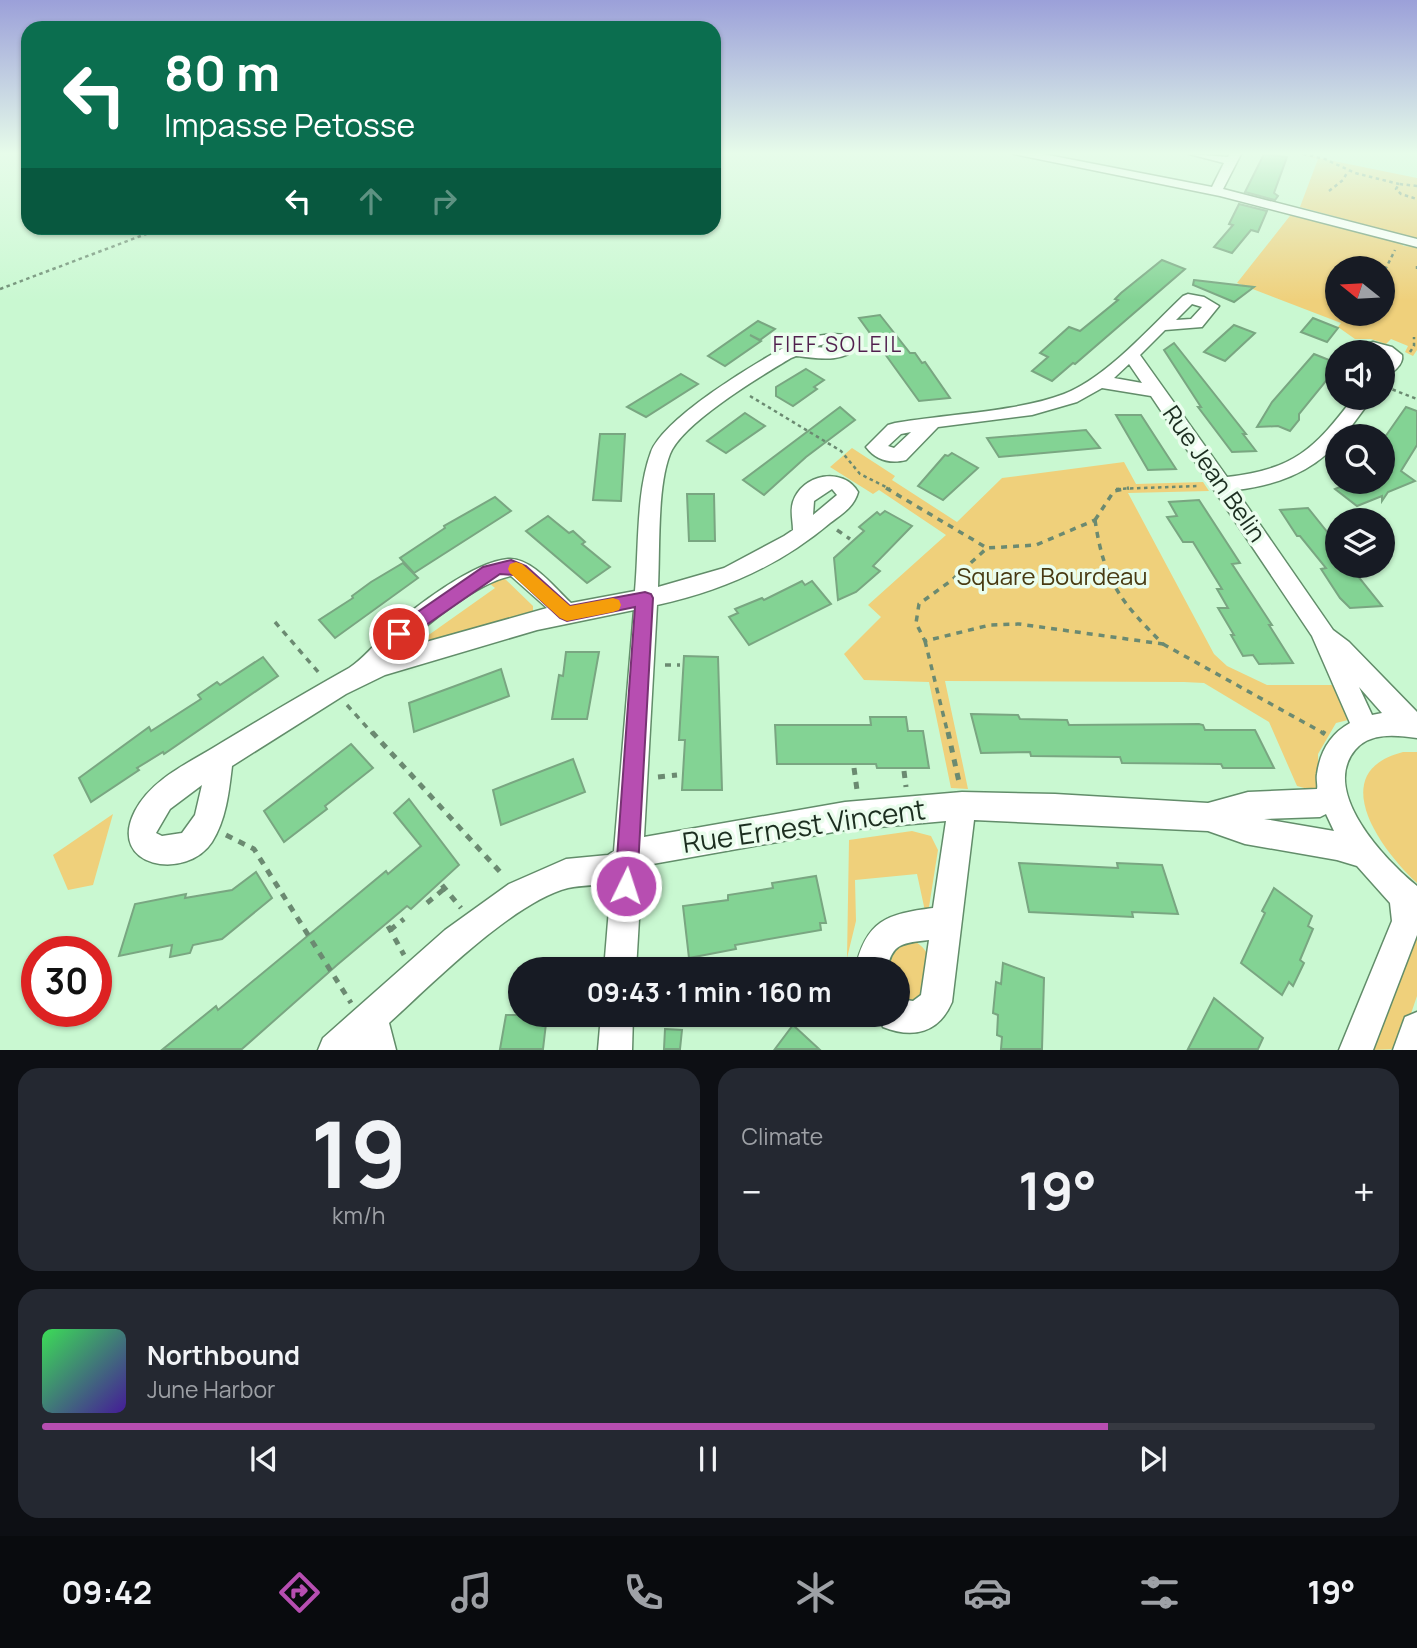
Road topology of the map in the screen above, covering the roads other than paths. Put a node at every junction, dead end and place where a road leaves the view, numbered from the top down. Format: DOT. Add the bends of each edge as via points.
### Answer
graph roads {
  1 [pos="1268,203"];
  2 [pos="1410,241"];
  3 [pos="1163,325"];
  4 [pos="791,349"];
  5 [pos="1131,354"];
  6 [pos="1099,382"];
  7 [pos="1157,392"];
  8 [pos="1354,410"];
  9 [pos="882,453"];
  10 [pos="841,485"];
  11 [pos="1221,485"];
  12 [pos="645,598"];
  13 [pos="567,613"];
  14 [pos="1322,631"];
  15 [pos="363,671"];
  16 [pos="1415,725"];
  17 [pos="1364,727"];
  18 [pos="219,760"];
  19 [pos="1334,795"];
  20 [pos="962,806"];
  21 [pos="1208,817"];
  22 [pos="1363,853"];
  23 [pos="628,858"];
  24 [pos="1411,902"];
  25 [pos="945,922"];
  26 [pos="621,957"];
  27 [pos="874,957"];
  28 [pos="910,1019"];
  29 [pos="616,1027"];
  30 [pos="1417,1029"];
  31 [pos="375,1034"];
  32 [pos="335,1049"];
  33 [pos="615,1049"];
  34 [pos="1356,1049"];
  35 [pos="1410,1049"];
  1 -- 2 [label="street"];
  3 -- 5 [label="street"];
  4 -- 12 [label="street" via="680,426 661,451 654,482"];
  5 -- 6 [label="street"];
  5 -- 7 [label="street, Rue Jean Belin"];
  6 -- 7 [label="street"];
  6 -- 9 [label="street" via="1051,405 895,429 877,443"];
  7 -- 11 [label="street, Rue Jean Belin"];
  8 -- 11 [label="street" via="1327,446 1307,462 1267,479"];
  10 -- 12 [label="street" via="848,492 846,499 761,560 733,574"];
  11 -- 14 [label="street, Rue Jean Belin"];
  12 -- 13 [label="street"];
  12 -- 23 [label="street"];
  13 -- 15 [label="street"];
  13 -- 15 [label="street" via="520,570 499,567 412,622"];
  14 -- 16 [label="street, Rue Jean Belin"];
  14 -- 17 [label="street, Rue Jean Belin"];
  15 -- 18 [label="street"];
  16 -- 17 [label="street"];
  17 -- 19 [label="street" via="1342,743 1334,757"];
  18 -- 18 [label="street" via="169,792 153,808 141,834 144,843 169,850 196,840 207,825"];
  19 -- 21 [label="street, Rue Ernest Vincent" via="1320,803 1248,806"];
  19 -- 22 [label="street" via="1347,829"];
  20 -- 21 [label="street, Rue Ernest Vincent"];
  20 -- 23 [label="street, Rue Ernest Vincent" via="840,816 655,848"];
  20 -- 25 [label="street"];
  21 -- 22 [label="street, Rue Ernest Vincent" via="1245,830"];
  22 -- 24 [label="street"];
  23 -- 26 [label="street"];
  23 -- 31 [label="street, Rue Ernest Vincent" via="611,869 566,874 520,895 456,941"];
  24 -- 34 [label="street"];
  25 -- 27 [label="street" via="885,934"];
  25 -- 28 [label="street" via="936,1002 920,1017"];
  29 -- 33 [label="street"];
  30 -- 35 [label="street"];
  31 -- 32 [label="street, Rue Ernest Vincent"];
}
